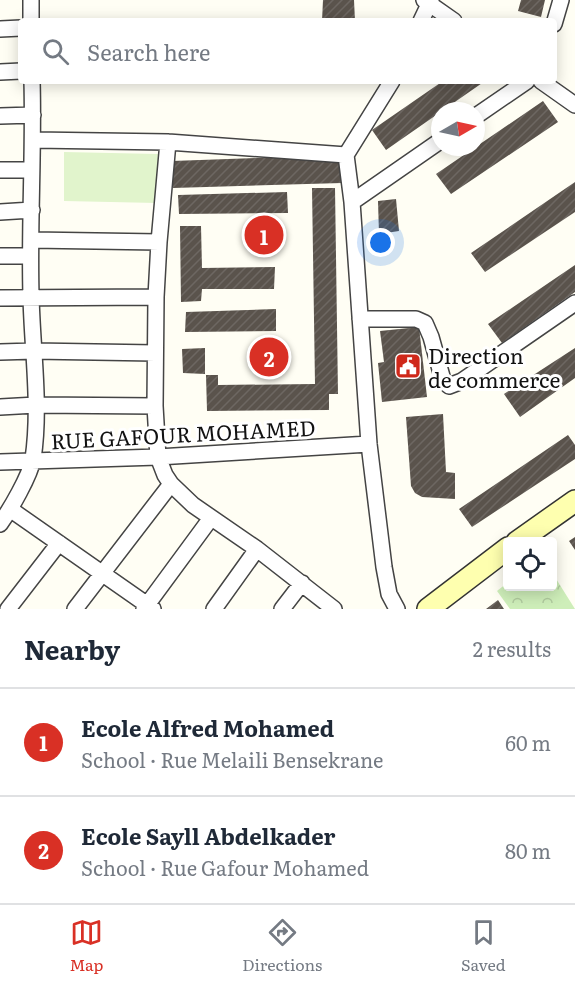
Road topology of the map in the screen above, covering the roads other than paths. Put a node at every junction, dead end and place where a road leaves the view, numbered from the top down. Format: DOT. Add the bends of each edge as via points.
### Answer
graph roads {
  1 [pos="31,0"];
  2 [pos="561,0"];
  3 [pos="428,1"];
  4 [pos="31,18"];
  5 [pos="422,18"];
  6 [pos="450,18"];
  7 [pos="556,18"];
  8 [pos="18,28"];
  9 [pos="0,29"];
  10 [pos="18,71"];
  11 [pos="0,72"];
  12 [pos="32,84"];
  13 [pos="390,84"];
  14 [pos="523,84"];
  15 [pos="545,84"];
  16 [pos="575,105"];
  17 [pos="485,110"];
  18 [pos="33,115"];
  19 [pos="0,116"];
  20 [pos="34,140"];
  21 [pos="168,142"];
  22 [pos="431,147"];
  23 [pos="346,155"];
  24 [pos="0,170"];
  25 [pos="31,170"];
  26 [pos="352,202"];
  27 [pos="32,210"];
  28 [pos="0,212"];
  29 [pos="32,240"];
  30 [pos="159,242"];
  31 [pos="0,256"];
  32 [pos="30,256"];
  33 [pos="31,297"];
  34 [pos="156,297"];
  35 [pos="0,298"];
  36 [pos="575,303"];
  37 [pos="360,319"];
  38 [pos="34,351"];
  39 [pos="0,352"];
  40 [pos="155,353"];
  41 [pos="36,405"];
  42 [pos="155,406"];
  43 [pos="0,407"];
  44 [pos="369,444"];
  45 [pos="158,457"];
  46 [pos="33,461"];
  47 [pos="0,462"];
  48 [pos="171,484"];
  49 [pos="575,501"];
  50 [pos="10,509"];
  51 [pos="211,518"];
  52 [pos="0,524"];
  53 [pos="525,537"];
  54 [pos="59,543"];
  55 [pos="257,549"];
  56 [pos="503,552"];
  57 [pos="103,575"];
  58 [pos="302,583"];
  59 [pos="148,608"];
  60 [pos="8,609"];
  61 [pos="75,609"];
  62 [pos="214,609"];
  63 [pos="282,609"];
  64 [pos="334,609"];
  65 [pos="397,609"];
  66 [pos="428,609"];
  1 -- 4 [label="street"];
  2 -- 7 [label="street"];
  3 -- 5 [label="street"];
  3 -- 6 [label="street"];
  8 -- 9 [label="street"];
  10 -- 11 [label="street"];
  12 -- 18 [label="street"];
  13 -- 23 [label="street"];
  14 -- 17 [label="street"];
  15 -- 16 [label="street"];
  18 -- 19 [label="street"];
  18 -- 20 [label="street"];
  20 -- 21 [label="street"];
  20 -- 25 [label="street"];
  21 -- 23 [label="street"];
  21 -- 30 [label="street"];
  22 -- 26 [label="street"];
  23 -- 26 [label="street"];
  24 -- 25 [label="street"];
  25 -- 27 [label="street"];
  26 -- 37 [label="street"];
  27 -- 28 [label="street"];
  27 -- 29 [label="street"];
  29 -- 30 [label="street"];
  29 -- 32 [label="street"];
  30 -- 34 [label="street"];
  31 -- 32 [label="street"];
  32 -- 33 [label="street"];
  33 -- 34 [label="street"];
  33 -- 35 [label="street"];
  33 -- 38 [label="street"];
  34 -- 40 [label="street"];
  36 -- 37 [label="street" via="449,386 443,381 425,323 416,319"];
  37 -- 44 [label="street"];
  38 -- 39 [label="street"];
  38 -- 40 [label="street"];
  38 -- 41 [label="street"];
  40 -- 42 [label="street"];
  41 -- 42 [label="street"];
  41 -- 43 [label="street"];
  41 -- 46 [label="street"];
  42 -- 45 [label="street"];
  44 -- 45 [label="street, RUE GAFOUR MOHAMED"];
  44 -- 65 [label="street" via="384,567"];
  45 -- 46 [label="street, RUE GAFOUR MOHAMED"];
  45 -- 48 [label="street"];
  46 -- 47 [label="street, RUE GAFOUR MOHAMED"];
  46 -- 50 [label="street"];
  48 -- 51 [label="street"];
  48 -- 57 [label="street"];
  49 -- 53 [label="main road"];
  50 -- 52 [label="street"];
  50 -- 54 [label="street"];
  51 -- 55 [label="street"];
  51 -- 59 [label="street"];
  54 -- 57 [label="street"];
  54 -- 60 [label="street"];
  55 -- 58 [label="street"];
  55 -- 62 [label="street"];
  56 -- 66 [label="main road"];
  57 -- 59 [label="street"];
  57 -- 61 [label="street"];
  58 -- 63 [label="street"];
  58 -- 64 [label="street"];
}
